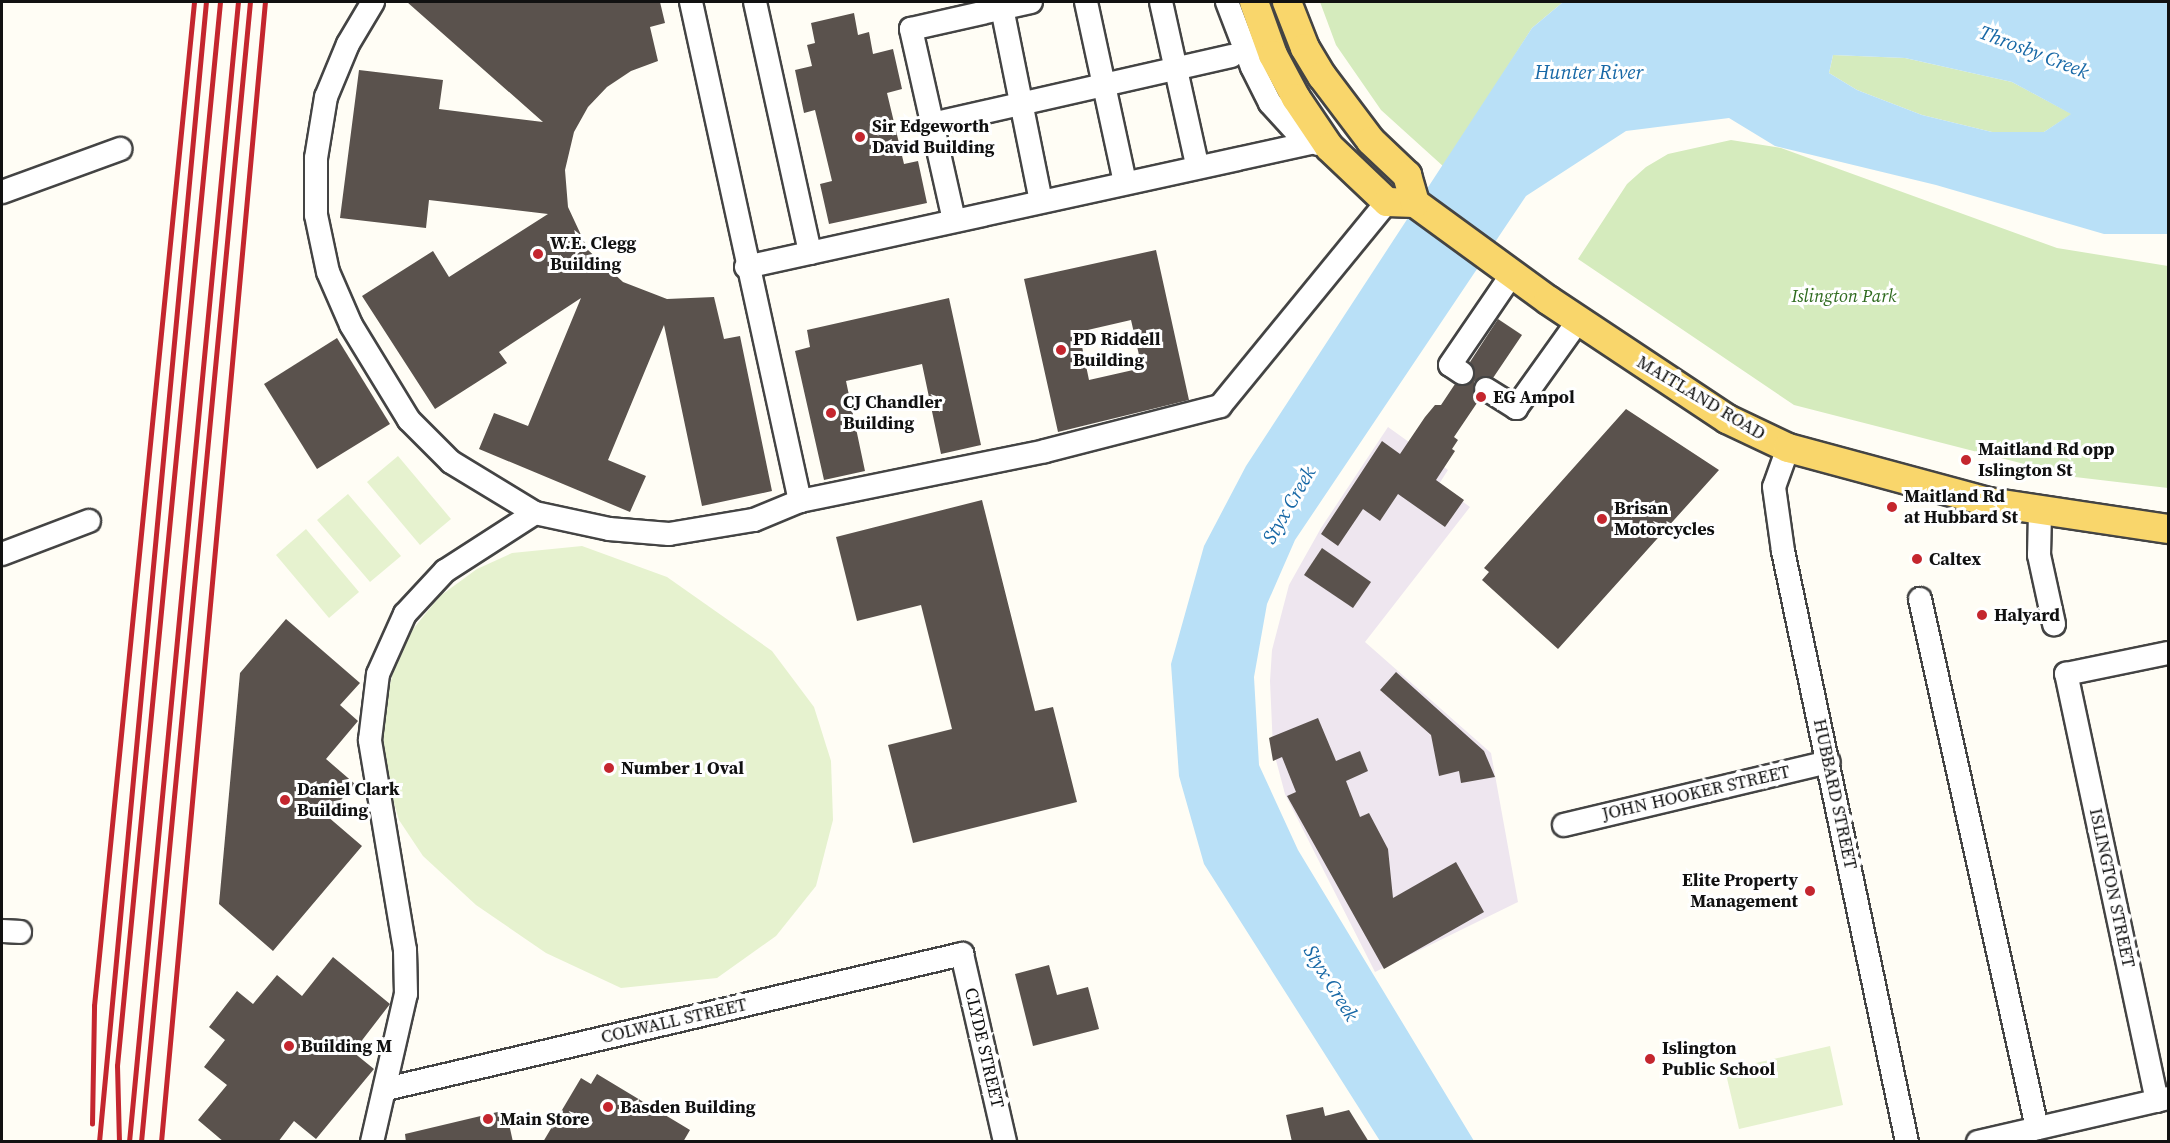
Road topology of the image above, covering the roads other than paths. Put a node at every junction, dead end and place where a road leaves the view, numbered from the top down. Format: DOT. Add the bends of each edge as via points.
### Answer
graph roads {
  1 [pos="373,2"];
  2 [pos="691,2"];
  3 [pos="755,2"];
  4 [pos="1031,2"];
  5 [pos="1086,2"];
  6 [pos="1161,2"];
  7 [pos="1227,2"];
  8 [pos="1254,2"];
  9 [pos="1287,2"];
  10 [pos="1002,8"];
  11 [pos="1230,56"];
  12 [pos="1176,69"];
  13 [pos="1104,85"];
  14 [pos="1020,104"];
  15 [pos="932,124"];
  16 [pos="1320,145"];
  17 [pos="120,149"];
  18 [pos="1197,165"];
  19 [pos="1125,182"];
  20 [pos="2,192"];
  21 [pos="1041,201"];
  22 [pos="1401,202"];
  23 [pos="954,220"];
  24 [pos="810,253"];
  25 [pos="746,267"];
  26 [pos="1512,274"];
  27 [pos="1578,321"];
  28 [pos="1462,373"];
  29 [pos="1486,389"];
  30 [pos="1788,448"];
  31 [pos="800,501"];
  32 [pos="2040,512"];
  33 [pos="535,513"];
  34 [pos="89,521"];
  35 [pos="2169,529"];
  36 [pos="2,554"];
  37 [pos="1920,599"];
  38 [pos="2054,624"];
  39 [pos="2169,653"];
  40 [pos="1829,762"];
  41 [pos="1564,825"];
  42 [pos="962,954"];
  43 [pos="386,1089"];
  44 [pos="2163,1100"];
  45 [pos="2037,1128"];
  46 [pos="375,1139"];
  47 [pos="1005,1142"];
  48 [pos="1907,1142"];
  49 [pos="1978,1142"];
  1 -- 33 [label="street" via="348,44 326,97 316,158 316,216 328,272 372,365 409,420 451,462"];
  2 -- 25 [label="street"];
  3 -- 24 [label="street"];
  4 -- 10 [label="street"];
  5 -- 13 [label="street"];
  6 -- 12 [label="street"];
  7 -- 16 [label="street, MAITLAND ROAD" via="1270,103 1292,128"];
  8 -- 16 [label="main road, MAITLAND ROAD" via="1280,70"];
  9 -- 22 [label="main road" via="1305,48 1322,76 1371,141 1407,175"];
  10 -- 14 [label="street"];
  10 -- 15 [label="street" via="912,29"];
  11 -- 12 [label="street"];
  12 -- 13 [label="street"];
  12 -- 18 [label="street"];
  13 -- 14 [label="street"];
  13 -- 19 [label="street"];
  14 -- 15 [label="street"];
  14 -- 21 [label="street"];
  15 -- 23 [label="street"];
  16 -- 18 [label="street"];
  16 -- 22 [label="main road, MAITLAND ROAD"];
  17 -- 20 [label="street"];
  18 -- 19 [label="street"];
  19 -- 21 [label="street"];
  21 -- 23 [label="street"];
  22 -- 26 [label="main road, MAITLAND ROAD"];
  22 -- 31 [label="street" via="1220,406 1045,451"];
  23 -- 24 [label="street"];
  24 -- 25 [label="street"];
  25 -- 31 [label="street"];
  26 -- 27 [label="main road, MAITLAND ROAD"];
  26 -- 28 [label="street" via="1450,365"];
  27 -- 29 [label="street" via="1515,408"];
  27 -- 30 [label="main road, MAITLAND ROAD" via="1726,418"];
  30 -- 32 [label="main road, MAITLAND ROAD"];
  30 -- 40 [label="street, HUBBARD STREET" via="1774,487 1777,510"];
  31 -- 33 [label="street" via="754,520 669,534 609,529"];
  32 -- 35 [label="main road, MAITLAND ROAD"];
  32 -- 38 [label="street" via="2039,555"];
  33 -- 43 [label="street" via="445,572 405,614 378,674 370,740 405,950 406,983"];
  34 -- 36 [label="street"];
  37 -- 45 [label="street"];
  39 -- 44 [label="street, ISLINGTON STREET" via="2066,675"];
  40 -- 41 [label="street, JOHN HOOKER STREET"];
  40 -- 48 [label="street, HUBBARD STREET"];
  42 -- 43 [label="street, COLWALL STREET"];
  42 -- 47 [label="street, CLYDE STREET"];
  43 -- 46 [label="street"];
  44 -- 45 [label="street"];
  45 -- 49 [label="street"];
}
